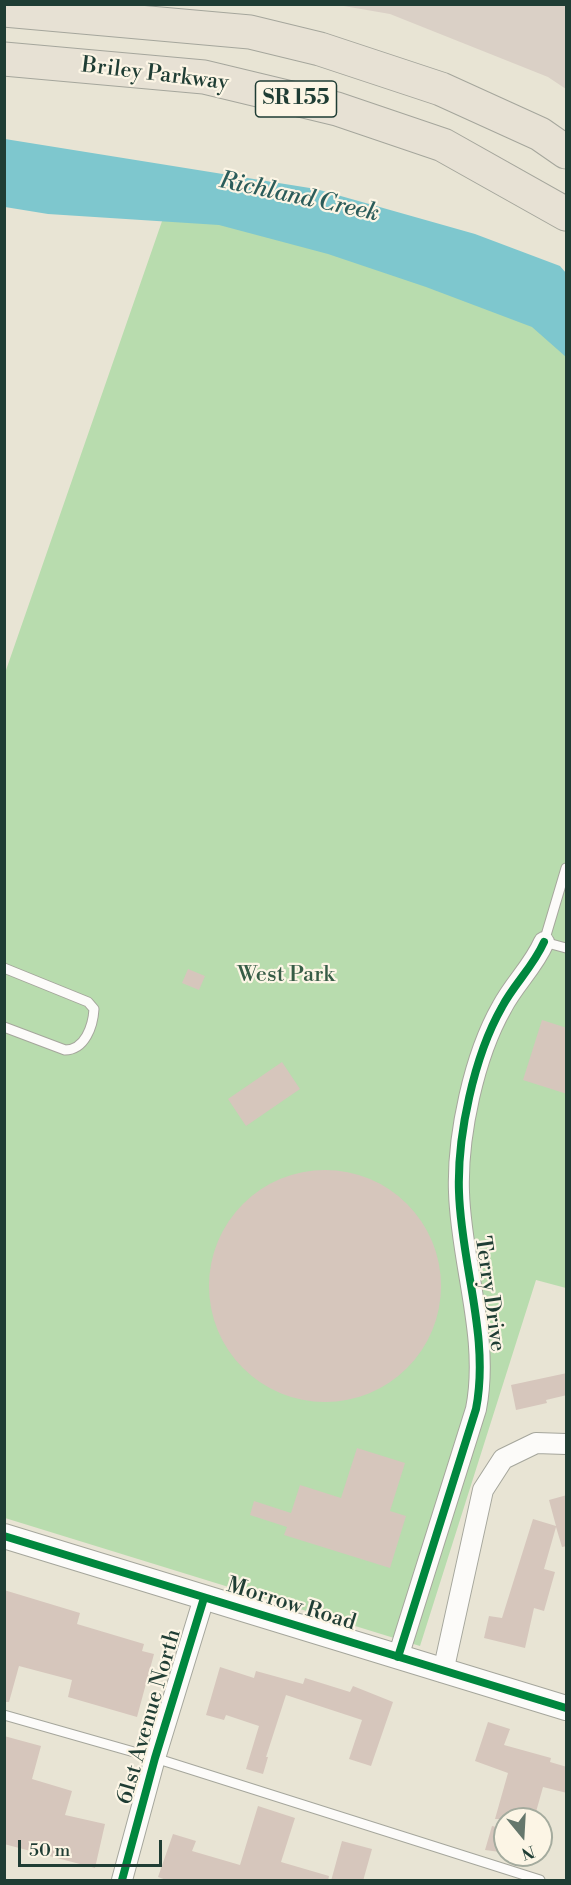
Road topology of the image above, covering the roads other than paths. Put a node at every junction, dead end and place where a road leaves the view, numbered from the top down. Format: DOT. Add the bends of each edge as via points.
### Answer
graph roads {
  1 [pos="4,10"];
  2 [pos="4,59"];
  3 [pos="567,152"];
  4 [pos="567,214"];
  5 [pos="567,868"];
  6 [pos="544,942"];
  7 [pos="567,948"];
  8 [pos="4,968"];
  9 [pos="4,1027"];
  10 [pos="567,1444"];
  11 [pos="4,1536"];
  12 [pos="204,1598"];
  13 [pos="398,1657"];
  14 [pos="444,1672"];
  15 [pos="567,1708"];
  16 [pos="4,1715"];
  17 [pos="155,1758"];
  18 [pos="122,1881"];
  19 [pos="540,1881"];
  1 -- 3 [label="highway, SR 155" via="250,32 320,49 441,89 540,134"];
  2 -- 4 [label="highway, Briley Parkway / SR 155" via="204,77 337,109 442,145"];
  5 -- 6 [label="lane"];
  6 -- 7 [label="lane"];
  6 -- 13 [label="street, Terry Drive" via="537,959 493,1023 467,1112 459,1172 460,1212 478,1336 480,1390"];
  8 -- 9 [label="lane" via="88,1002 94,1009 82,1044 74,1050"];
  10 -- 14 [label="street" via="536,1443 504,1459 483,1490"];
  11 -- 12 [label="street, Morrow Road"];
  12 -- 13 [label="street, Morrow Road"];
  12 -- 17 [label="street, 61st Avenue North"];
  13 -- 14 [label="street, Morrow Road"];
  14 -- 15 [label="street, Morrow Road"];
  16 -- 17 [label="lane"];
  17 -- 18 [label="street, 61st Avenue North"];
  17 -- 19 [label="lane"];
}
